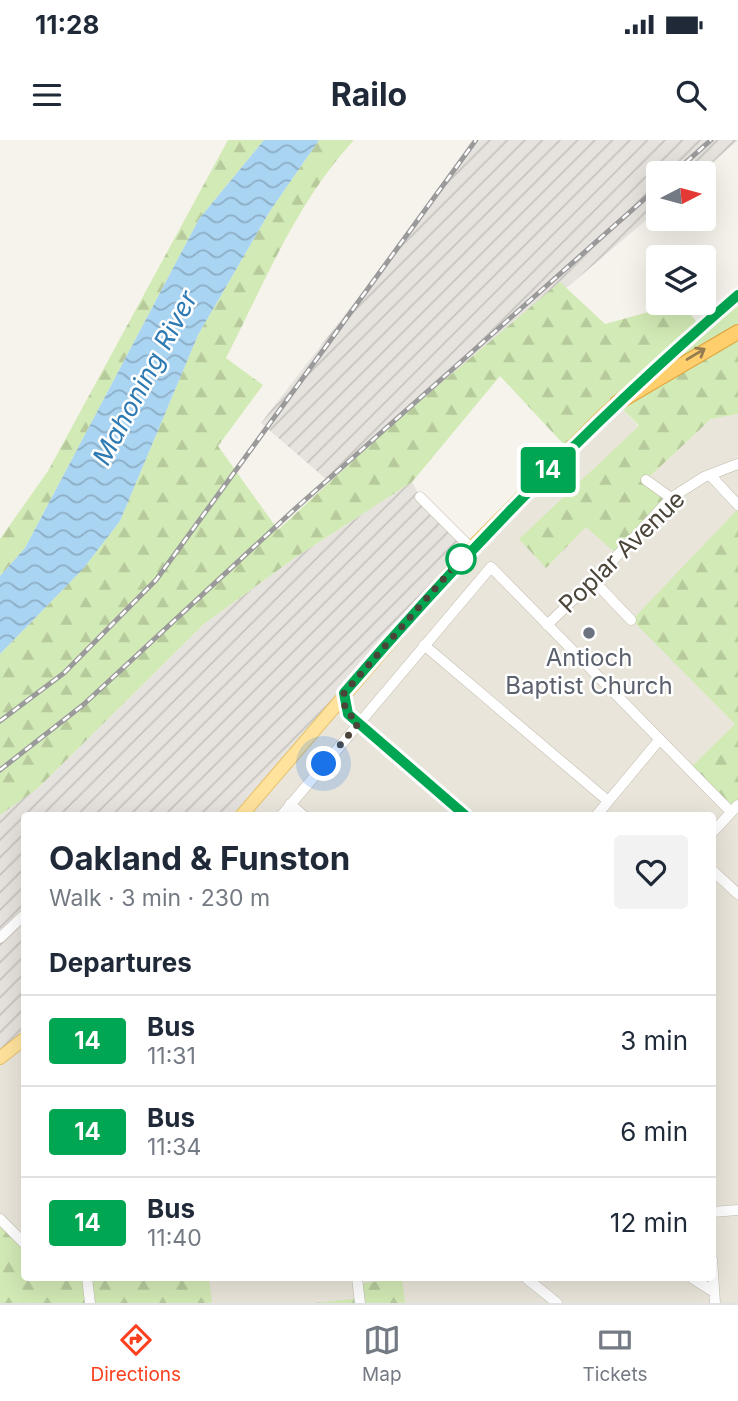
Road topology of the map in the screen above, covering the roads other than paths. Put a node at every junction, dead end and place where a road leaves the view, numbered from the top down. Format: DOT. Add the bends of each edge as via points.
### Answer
graph roads {
  1 [pos="738,295"];
  2 [pos="738,331"];
  3 [pos="617,402"];
  4 [pos="738,464"];
  5 [pos="710,475"];
  6 [pos="646,480"];
  7 [pos="420,497"];
  8 [pos="671,498"];
  9 [pos="738,505"];
  10 [pos="471,548"];
  11 [pos="593,580"];
  12 [pos="631,620"];
  13 [pos="547,625"];
  14 [pos="424,645"];
  15 [pos="344,693"];
  16 [pos="358,724"];
  17 [pos="660,740"];
  18 [pos="608,801"];
  19 [pos="290,804"];
  20 [pos="735,809"];
  21 [pos="244,812"];
  22 [pos="284,812"];
  23 [pos="299,812"];
  24 [pos="461,812"];
  25 [pos="599,812"];
  26 [pos="716,829"];
  27 [pos="716,874"];
  28 [pos="738,894"];
  29 [pos="21,918"];
  30 [pos="0,938"];
  31 [pos="21,1040"];
  32 [pos="0,1058"];
  33 [pos="738,1210"];
  34 [pos="716,1212"];
  35 [pos="0,1219"];
  36 [pos="21,1240"];
  37 [pos="87,1281"];
  38 [pos="357,1281"];
  39 [pos="530,1281"];
  40 [pos="695,1281"];
  41 [pos="714,1297"];
  42 [pos="90,1303"];
  43 [pos="360,1303"];
  44 [pos="557,1303"];
  1 -- 3 [label="main road"];
  3 -- 2 [label="highway, one-way"];
  3 -- 10 [label="main road"];
  4 -- 5 [label="street, Poplar Avenue"];
  5 -- 8 [label="street, Poplar Avenue"];
  5 -- 9 [label="street"];
  6 -- 8 [label="street"];
  7 -- 10 [label="street"];
  8 -- 11 [label="street, Poplar Avenue"];
  10 -- 15 [label="main road"];
  11 -- 12 [label="street"];
  11 -- 13 [label="street, Poplar Avenue"];
  13 -- 14 [label="street" via="491,567"];
  13 -- 17 [label="street"];
  14 -- 16 [label="street"];
  14 -- 18 [label="street"];
  15 -- 16 [label="main road" via="345,709"];
  15 -- 21 [label="main road"];
  16 -- 19 [label="street"];
  16 -- 24 [label="street"];
  17 -- 18 [label="street"];
  17 -- 20 [label="street"];
  18 -- 25 [label="street"];
  19 -- 22 [label="street"];
  19 -- 23 [label="street"];
  20 -- 26 [label="street"];
  27 -- 28 [label="street"];
  29 -- 30 [label="street"];
  31 -- 32 [label="main road"];
  33 -- 34 [label="street"];
  35 -- 36 [label="street"];
  37 -- 42 [label="street"];
  38 -- 43 [label="street"];
  39 -- 44 [label="street"];
  40 -- 41 [label="street"];
}
